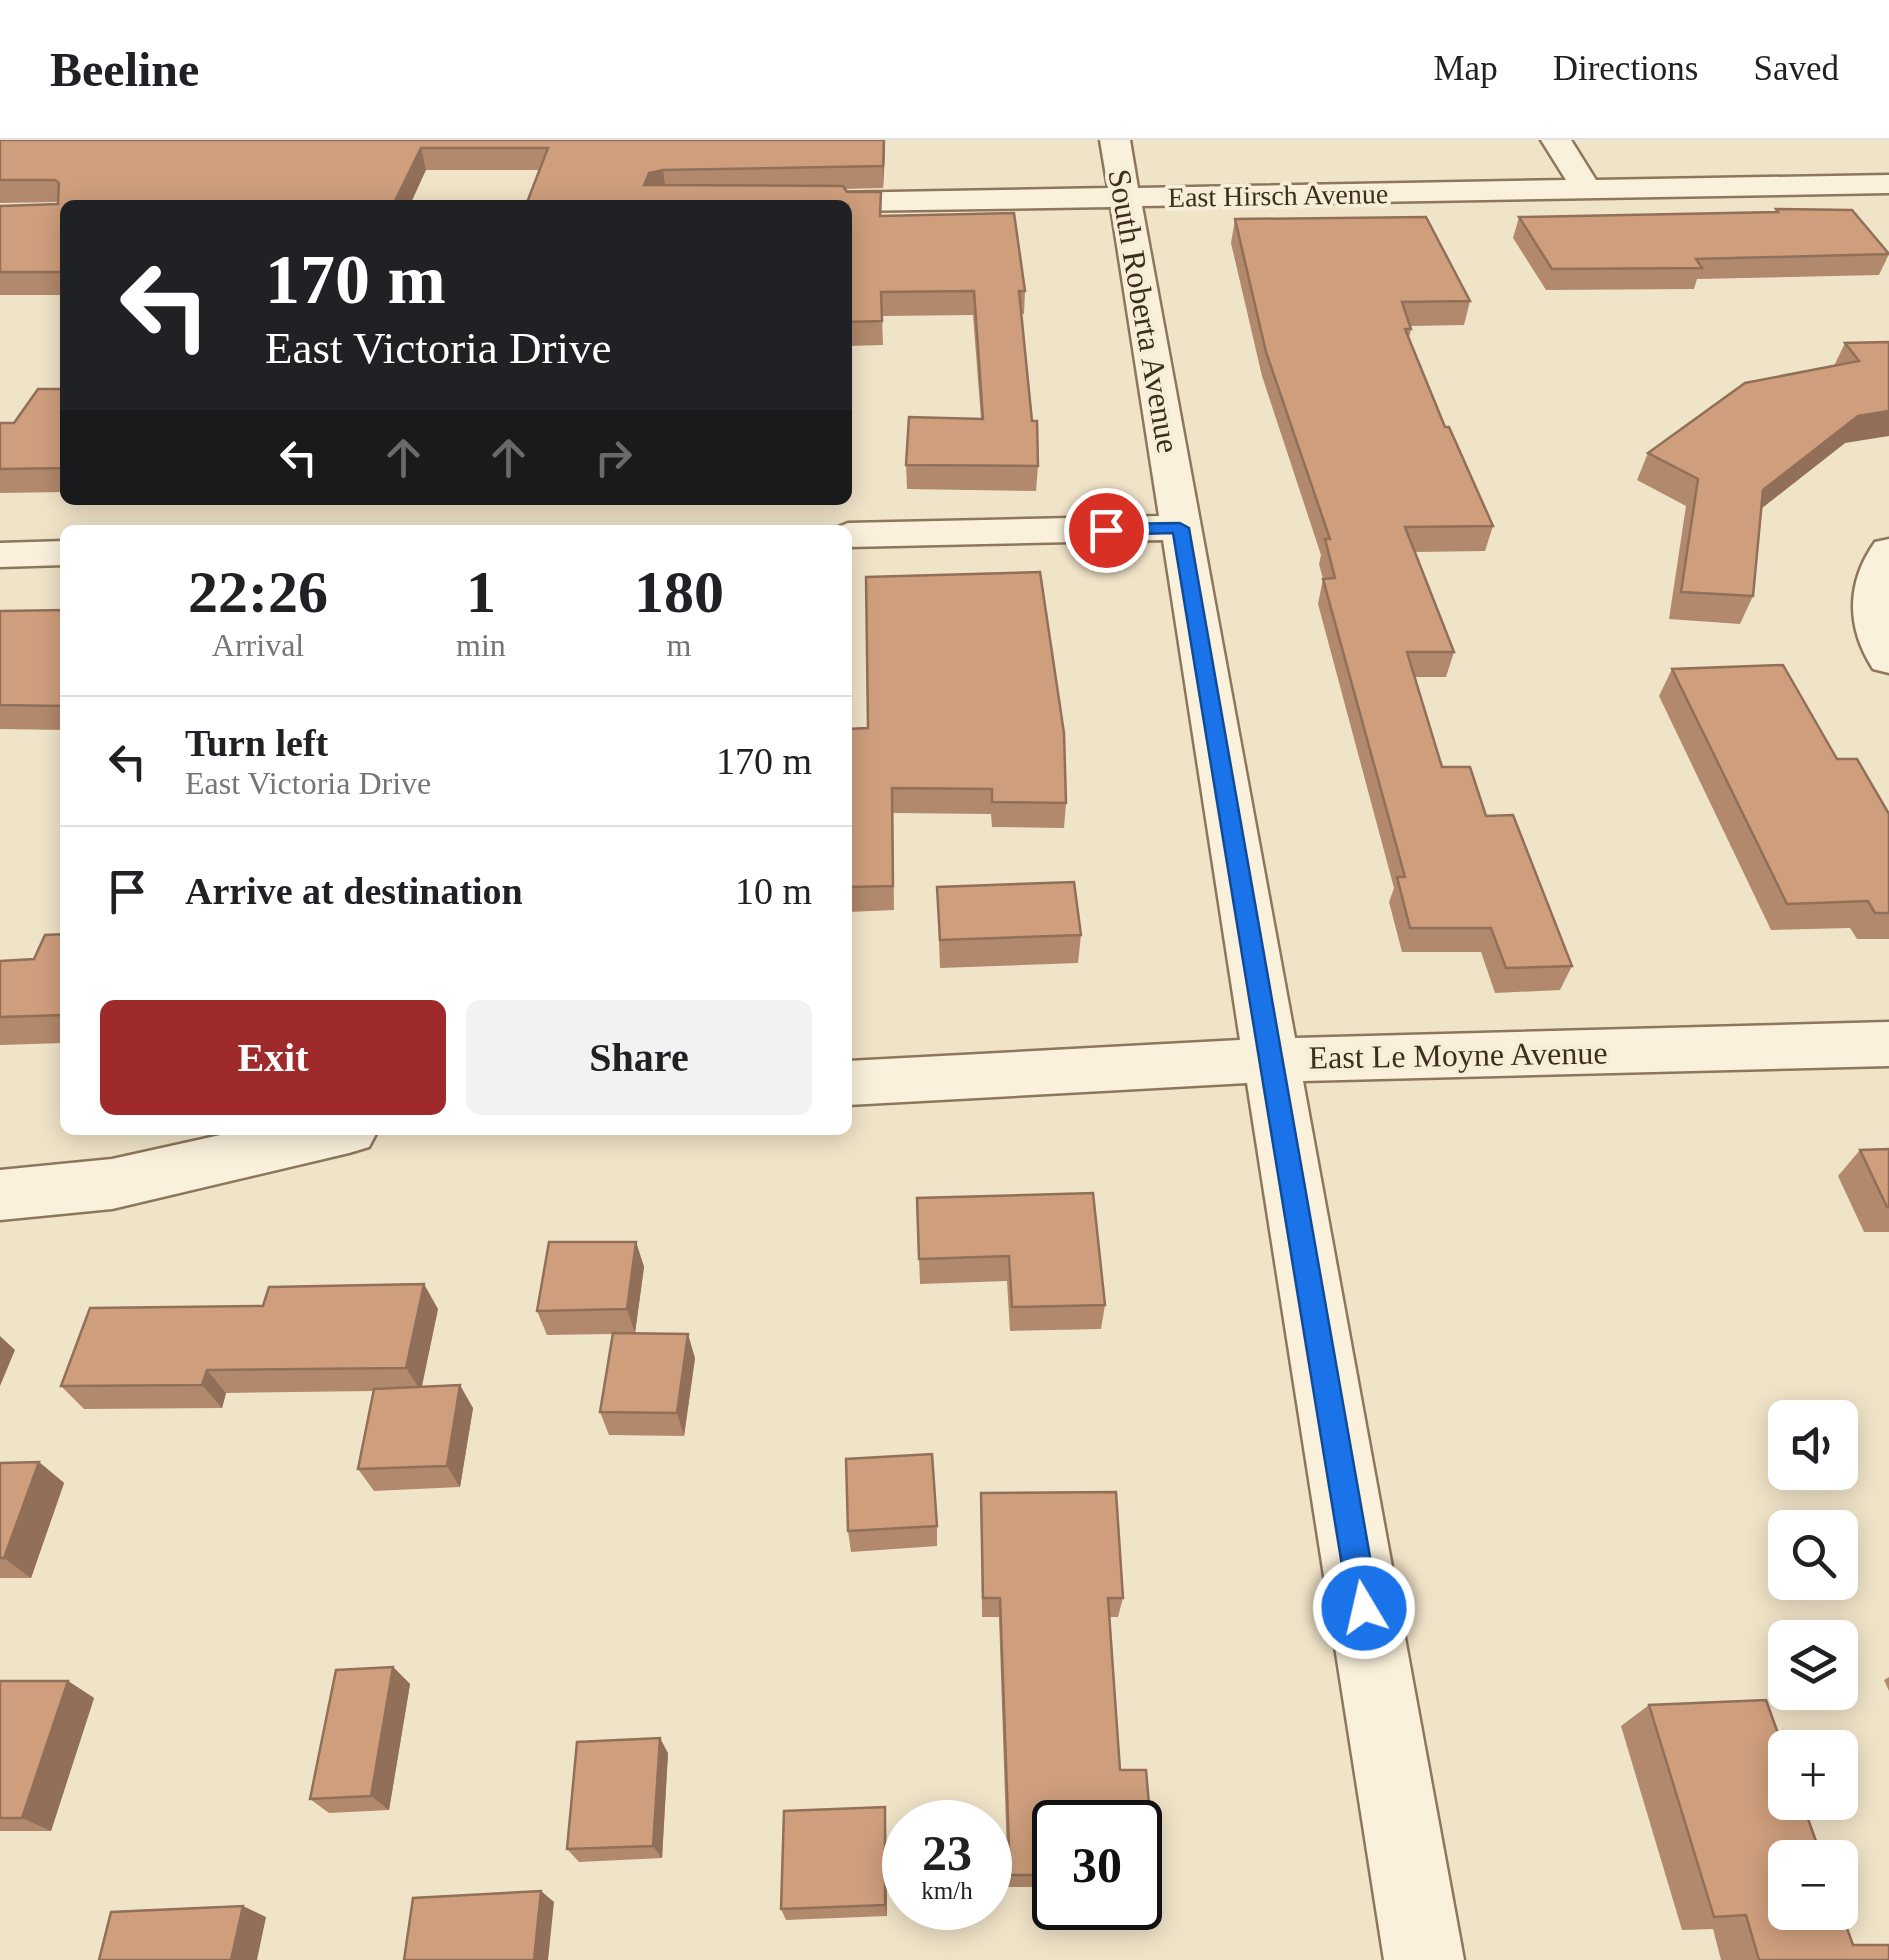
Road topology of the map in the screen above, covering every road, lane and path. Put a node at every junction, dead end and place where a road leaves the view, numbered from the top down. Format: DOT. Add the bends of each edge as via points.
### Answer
graph roads {
  1 [pos="1115,140"];
  2 [pos="1556,140"];
  3 [pos="1889,184"];
  4 [pos="1588,190"];
  5 [pos="1124,198"];
  6 [pos="852,202"];
  7 [pos="1180,528"];
  8 [pos="852,535"];
  9 [pos="1889,551"];
  10 [pos="60,553"];
  11 [pos="0,554"];
  12 [pos="1889,660"];
  13 [pos="1889,1044"];
  14 [pos="1271,1060"];
  15 [pos="852,1083"];
  16 [pos="327,1135"];
  17 [pos="0,1194"];
  18 [pos="1424,1960"];
  1 -- 5 [label="street, South Roberta Avenue"];
  2 -- 4 [label="street"];
  3 -- 4 [label="street, East Hirsch Avenue"];
  4 -- 5 [label="street, East Hirsch Avenue"];
  5 -- 6 [label="street, East Hirsch Avenue"];
  5 -- 7 [label="street, South Roberta Avenue"];
  7 -- 8 [label="street"];
  7 -- 14 [label="street, South Roberta Avenue"];
  9 -- 12 [label="street" via="1872,582 1874,624"];
  10 -- 11 [label="street"];
  13 -- 14 [label="street, East Le Moyne Avenue"];
  14 -- 15 [label="street, East Le Moyne Avenue"];
  14 -- 18 [label="street, South Roberta Avenue"];
  16 -- 17 [label="street" via="112,1184"];
}
